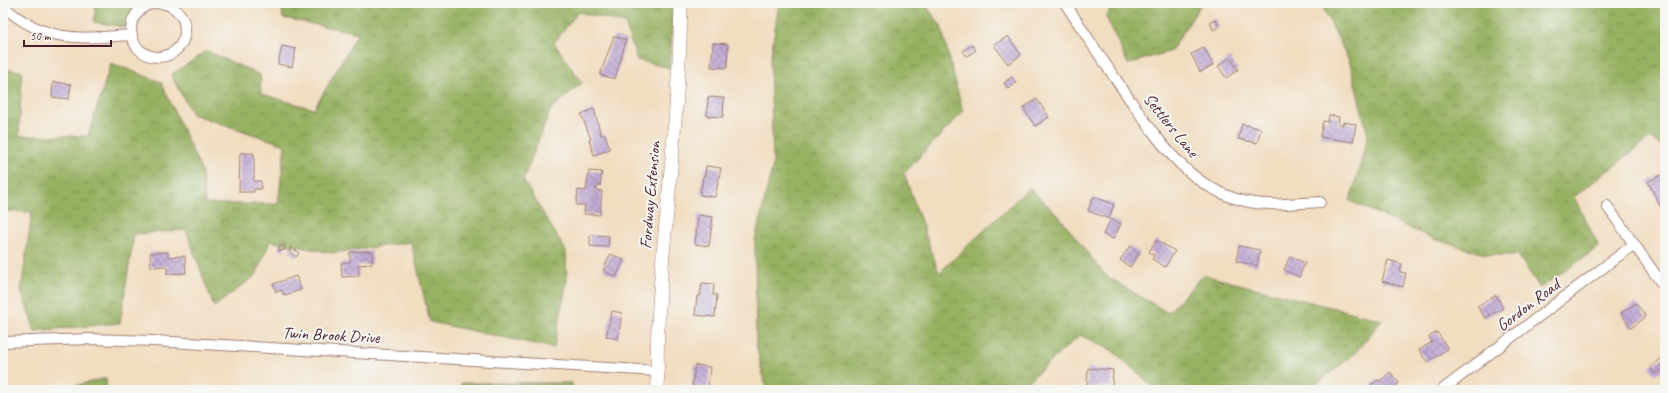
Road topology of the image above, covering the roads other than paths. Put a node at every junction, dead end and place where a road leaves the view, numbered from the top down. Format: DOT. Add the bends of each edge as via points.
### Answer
graph roads {
  1 [pos="682,3"];
  2 [pos="1064,3"];
  3 [pos="3,6"];
  4 [pos="132,35"];
  5 [pos="1320,202"];
  6 [pos="1607,206"];
  7 [pos="1633,245"];
  8 [pos="1665,288"];
  9 [pos="3,342"];
  10 [pos="657,371"];
  11 [pos="658,390"];
  12 [pos="1442,390"];
  1 -- 10 [label="street, Fordway Extension"];
  2 -- 5 [label="street, Settlers Lane" via="1157,138 1195,178 1231,197 1250,202 1270,205"];
  3 -- 4 [label="street" via="26,24 61,36 82,38"];
  4 -- 4 [label="street" via="134,18 142,9 152,4 164,4 175,8 184,23 185,34 180,45 172,53 161,56 145,53"];
  6 -- 7 [label="street"];
  7 -- 8 [label="street"];
  7 -- 12 [label="street, Gordon Road"];
  9 -- 10 [label="street, Twin Brook Drive" via="161,341"];
  10 -- 11 [label="street, Fordway Extension"];
}
